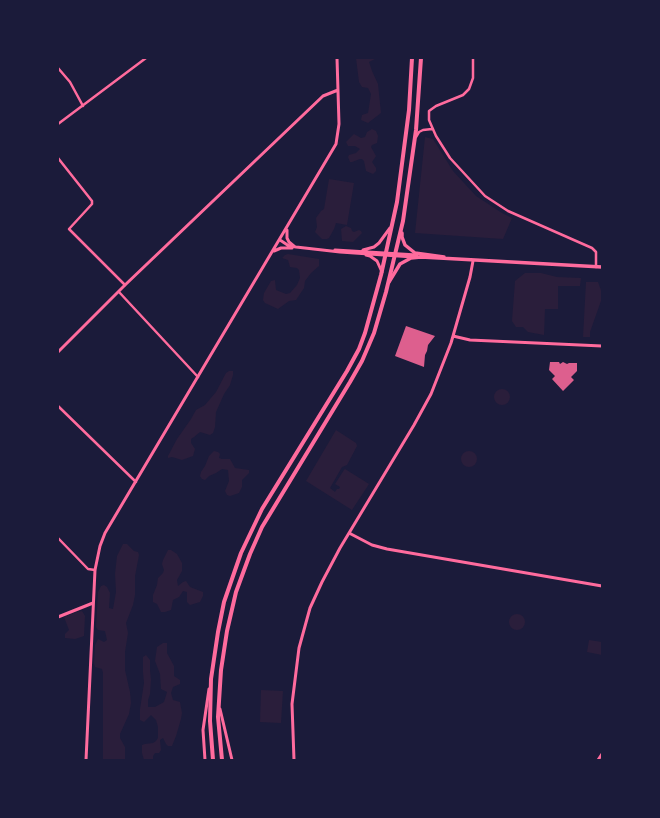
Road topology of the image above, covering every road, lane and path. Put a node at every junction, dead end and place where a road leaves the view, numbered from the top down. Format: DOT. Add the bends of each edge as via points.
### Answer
graph roads {
  1 [pos="146,58"];
  2 [pos="337,58"];
  3 [pos="412,58"];
  4 [pos="421,58"];
  5 [pos="473,58"];
  6 [pos="58,68"];
  7 [pos="338,90"];
  8 [pos="83,106"];
  9 [pos="417,119"];
  10 [pos="58,124"];
  11 [pos="432,129"];
  12 [pos="423,130"];
  13 [pos="414,140"];
  14 [pos="58,158"];
  15 [pos="393,219"];
  16 [pos="403,221"];
  17 [pos="287,228"];
  18 [pos="280,240"];
  19 [pos="296,247"];
  20 [pos="274,251"];
  21 [pos="354,252"];
  22 [pos="386,254"];
  23 [pos="395,254"];
  24 [pos="421,256"];
  25 [pos="473,261"];
  26 [pos="596,267"];
  27 [pos="602,267"];
  28 [pos="382,273"];
  29 [pos="388,284"];
  30 [pos="125,285"];
  31 [pos="118,292"];
  32 [pos="453,336"];
  33 [pos="602,346"];
  34 [pos="58,352"];
  35 [pos="198,377"];
  36 [pos="58,406"];
  37 [pos="136,482"];
  38 [pos="349,533"];
  39 [pos="58,538"];
  40 [pos="95,570"];
  41 [pos="602,586"];
  42 [pos="93,603"];
  43 [pos="58,617"];
  44 [pos="211,679"];
  45 [pos="219,704"];
  46 [pos="602,754"];
  47 [pos="86,760"];
  48 [pos="205,760"];
  49 [pos="213,760"];
  50 [pos="222,760"];
  51 [pos="232,760"];
  52 [pos="294,760"];
  53 [pos="598,760"];
  1 -- 8 [label="street"];
  2 -- 7 [label="street"];
  3 -- 15 [label="highway" via="408,125"];
  4 -- 9 [label="highway"];
  5 -- 11 [label="street" via="473,78 469,89 463,95 431,109 428,117"];
  6 -- 8 [label="street" via="70,82"];
  7 -- 17 [label="street" via="339,124 336,144"];
  7 -- 30 [label="street" via="323,96"];
  8 -- 10 [label="street"];
  9 -- 12 [label="street" via="419,127"];
  9 -- 13 [label="highway"];
  11 -- 12 [label="street"];
  11 -- 26 [label="street" via="450,158 485,196 508,211 592,248 596,252"];
  12 -- 13 [label="street"];
  13 -- 16 [label="highway"];
  14 -- 30 [label="street" via="92,201 69,229"];
  15 -- 21 [label="street" via="380,243"];
  15 -- 22 [label="highway"];
  16 -- 23 [label="highway"];
  16 -- 24 [label="main road" via="402,237 405,245"];
  17 -- 18 [label="street"];
  17 -- 19 [label="street" via="287,238"];
  18 -- 19 [label="street"];
  18 -- 20 [label="street"];
  19 -- 20 [label="street"];
  19 -- 21 [label="street"];
  20 -- 35 [label="street"];
  21 -- 22 [label="street"];
  21 -- 28 [label="street" via="374,258"];
  22 -- 23 [label="street"];
  22 -- 28 [label="highway"];
  23 -- 24 [label="street"];
  23 -- 29 [label="highway"];
  24 -- 25 [label="main road"];
  24 -- 29 [label="main road" via="400,264"];
  25 -- 26 [label="main road"];
  25 -- 32 [label="street"];
  26 -- 27 [label="main road"];
  28 -- 44 [label="highway" via="369,322 354,358 262,509 241,554 220,618"];
  29 -- 45 [label="highway" via="374,333 362,361 270,514 250,554 236,592 226,631"];
  30 -- 31 [label="street"];
  31 -- 34 [label="street"];
  31 -- 35 [label="street"];
  32 -- 33 [label="street" via="470,340"];
  32 -- 38 [label="street" via="426,404"];
  35 -- 37 [label="street"];
  36 -- 37 [label="street"];
  37 -- 40 [label="street" via="105,533"];
  38 -- 41 [label="street" via="372,545 387,549"];
  38 -- 52 [label="street" via="310,608 302,635 292,704"];
  39 -- 40 [label="street" via="88,569"];
  40 -- 42 [label="street"];
  42 -- 43 [label="street"];
  42 -- 47 [label="street"];
  44 -- 48 [label="street" via="203,730"];
  44 -- 49 [label="highway" via="210,721"];
  45 -- 50 [label="highway"];
  45 -- 51 [label="street"];
  46 -- 53 [label="street"];
}
